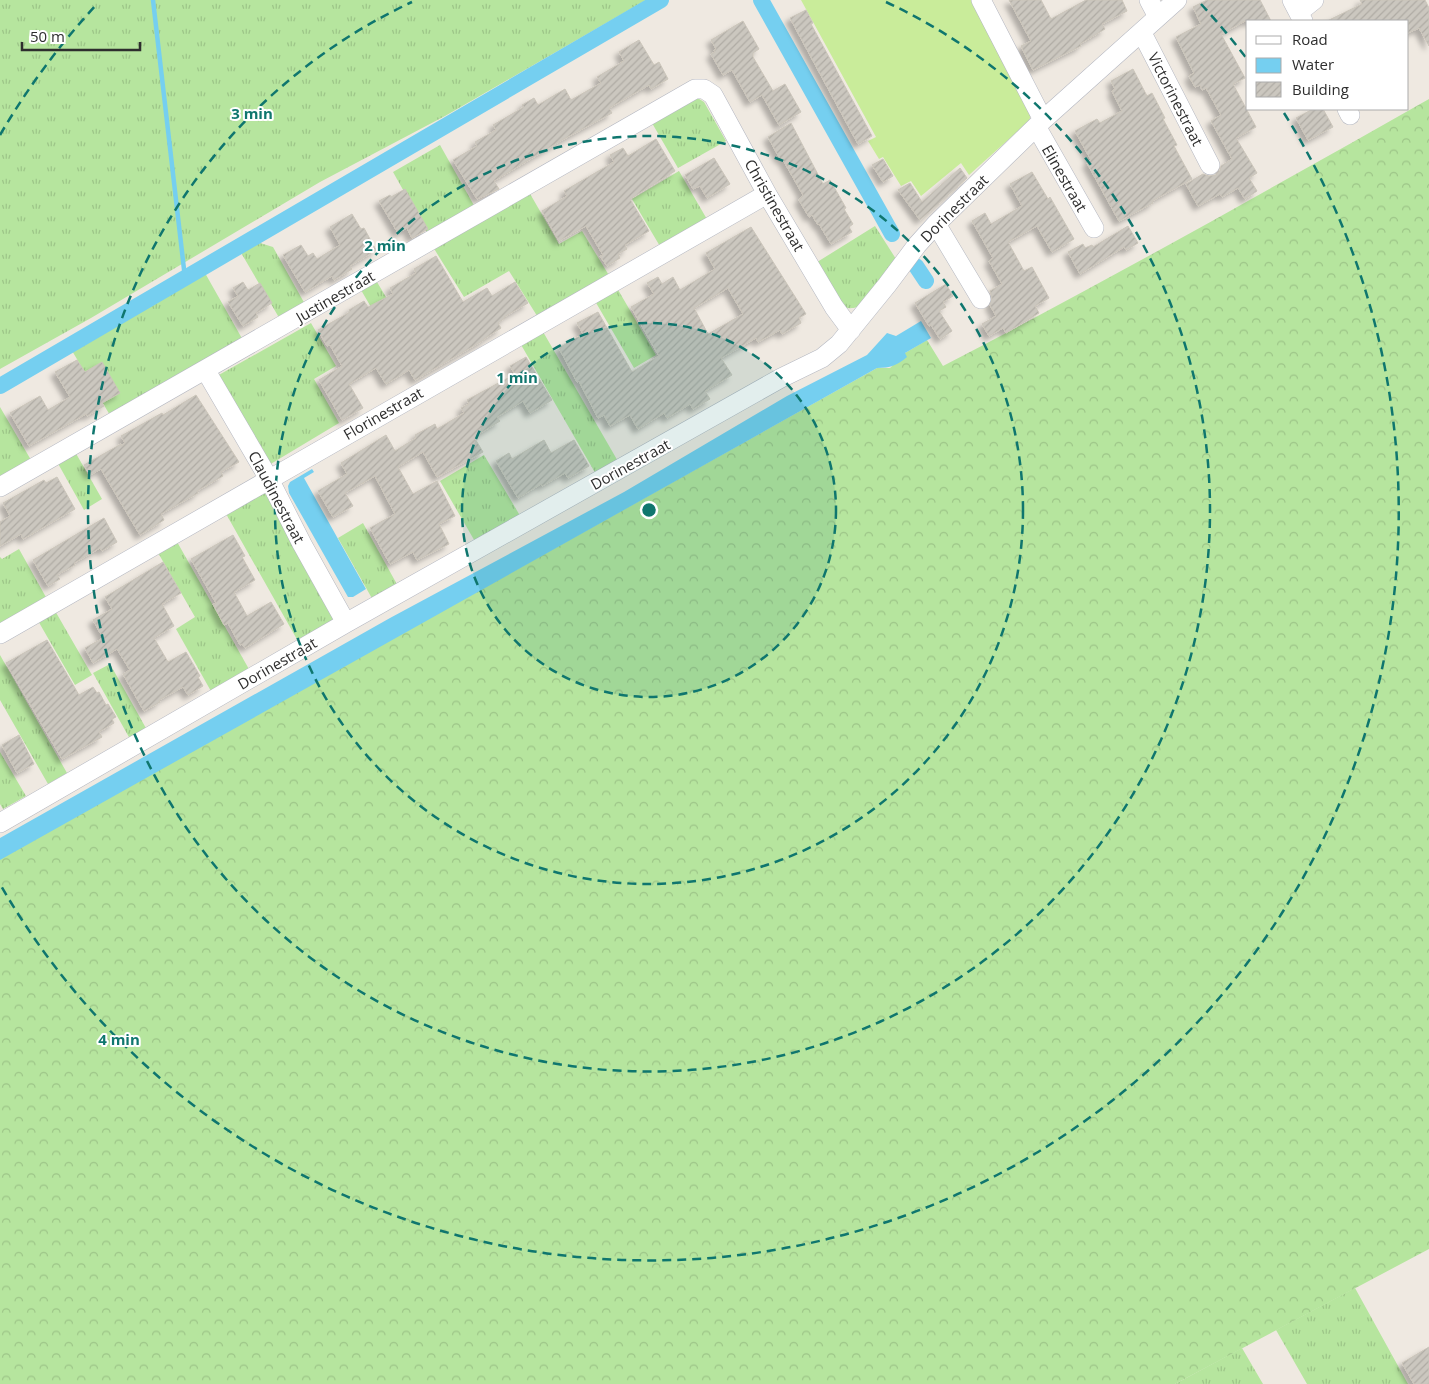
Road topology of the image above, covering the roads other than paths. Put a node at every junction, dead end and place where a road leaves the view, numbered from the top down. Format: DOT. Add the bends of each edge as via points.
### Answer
graph roads {
  1 [pos="981,0"];
  2 [pos="1149,0"];
  3 [pos="1177,0"];
  4 [pos="1314,0"];
  5 [pos="1298,11"];
  6 [pos="1158,17"];
  7 [pos="1142,32"];
  8 [pos="695,88"];
  9 [pos="1040,124"];
  10 [pos="1210,165"];
  11 [pos="767,194"];
  12 [pos="936,224"];
  13 [pos="1094,228"];
  14 [pos="981,299"];
  15 [pos="851,330"];
  16 [pos="206,371"];
  17 [pos="268,479"];
  18 [pos="0,488"];
  19 [pos="346,624"];
  20 [pos="0,634"];
  21 [pos="0,823"];
  1 -- 9 [label="street, Elinestraat"];
  2 -- 6 [label="street"];
  3 -- 6 [label="street, Dorinestraat"];
  4 -- 5 [label="street"];
  6 -- 7 [label="street, Dorinestraat"];
  7 -- 9 [label="street, Dorinestraat"];
  7 -- 10 [label="street, Victorinestraat"];
  8 -- 11 [label="street, Christinestraat" via="713,95"];
  8 -- 16 [label="street, Justinestraat"];
  9 -- 12 [label="street, Dorinestraat"];
  9 -- 13 [label="street, Elinestraat"];
  11 -- 15 [label="street, Christinestraat"];
  11 -- 17 [label="street, Florinestraat"];
  12 -- 14 [label="street"];
  12 -- 15 [label="street, Dorinestraat"];
  15 -- 19 [label="street, Dorinestraat" via="822,358 781,378"];
  16 -- 17 [label="street, Claudinestraat"];
  16 -- 18 [label="street, Justinestraat"];
  17 -- 19 [label="street, Claudinestraat"];
  17 -- 20 [label="street, Florinestraat"];
  19 -- 21 [label="street, Dorinestraat"];
}
